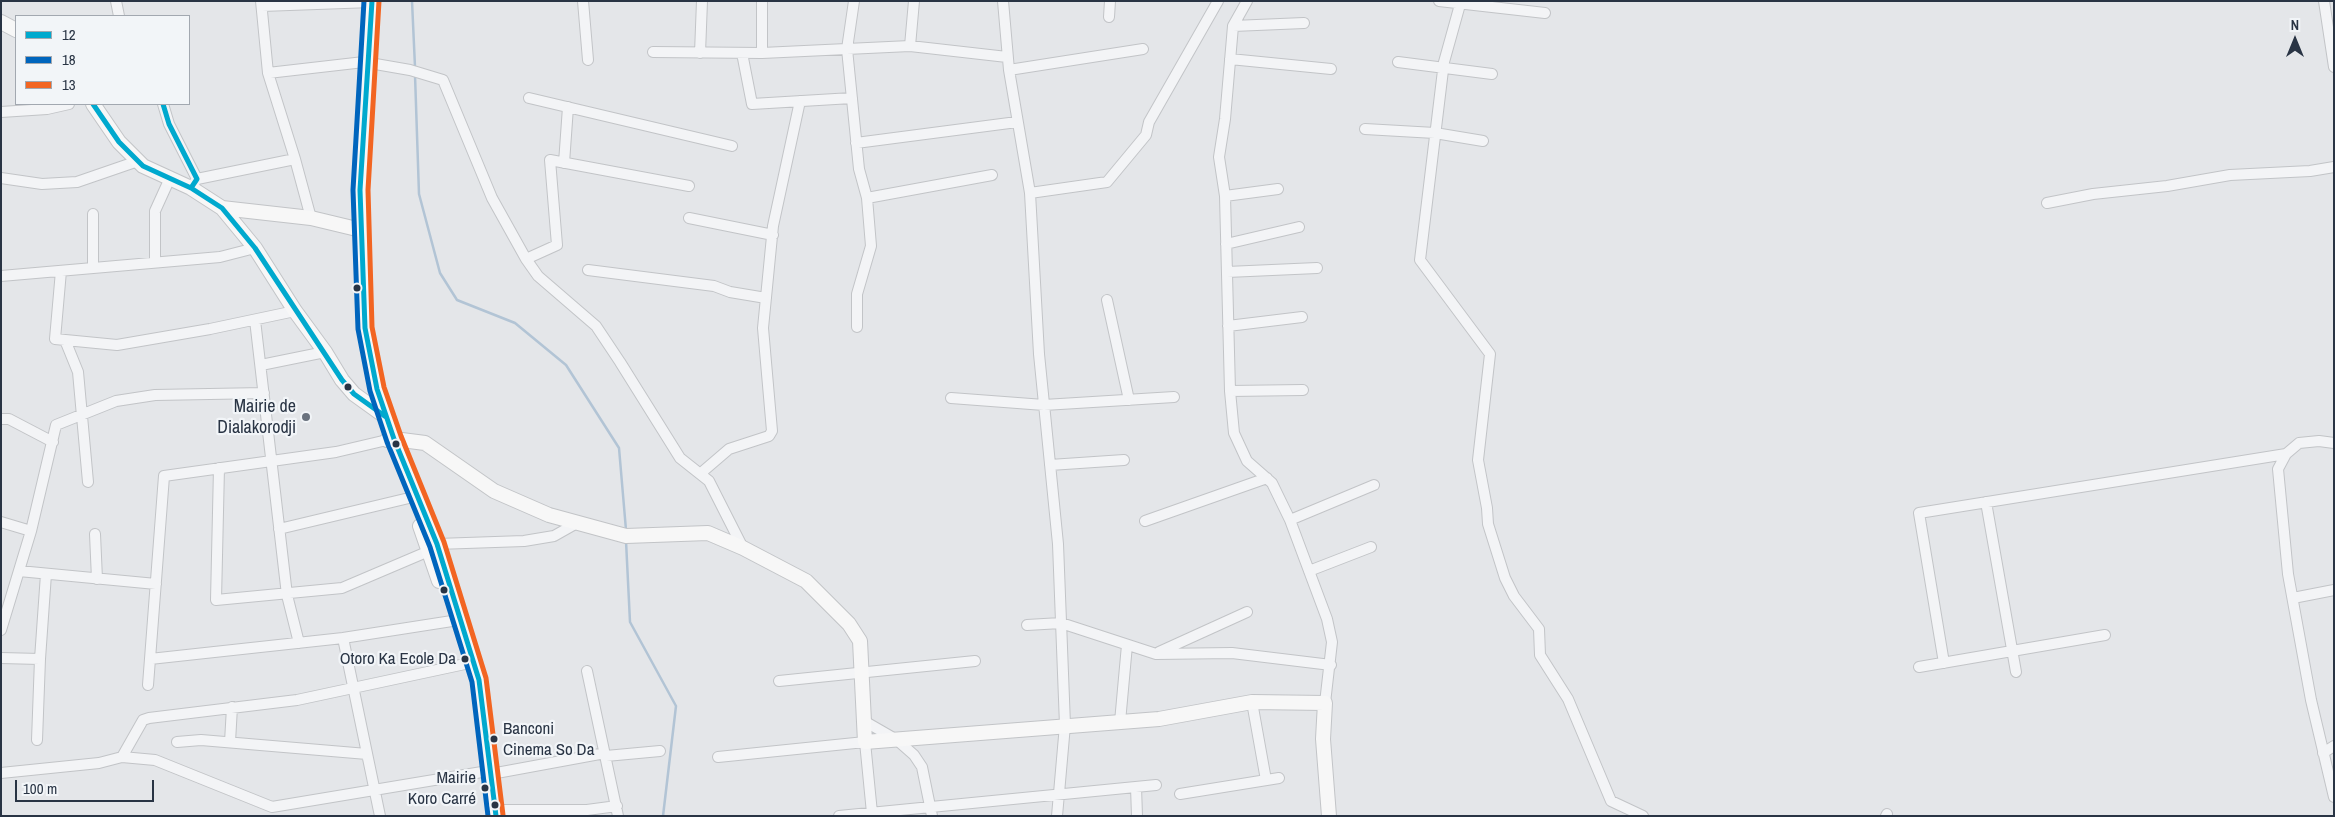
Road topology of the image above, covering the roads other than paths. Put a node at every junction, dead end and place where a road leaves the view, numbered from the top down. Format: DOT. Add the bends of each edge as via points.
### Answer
graph roads {
  1 [pos="116,1"];
  2 [pos="583,1"];
  3 [pos="702,1"];
  4 [pos="762,1"];
  5 [pos="854,1"];
  6 [pos="914,1"];
  7 [pos="1003,1"];
  8 [pos="1110,1"];
  9 [pos="1218,1"];
  10 [pos="1247,1"];
  11 [pos="1439,1"];
  12 [pos="2324,1"];
  13 [pos="369,2"];
  14 [pos="1460,2"];
  15 [pos="261,4"];
  16 [pos="1545,14"];
  17 [pos="119,15"];
  18 [pos="1109,17"];
  19 [pos="1,22"];
  20 [pos="1304,24"];
  21 [pos="1233,26"];
  22 [pos="15,29"];
  23 [pos="910,46"];
  24 [pos="847,49"];
  25 [pos="1143,49"];
  26 [pos="652,52"];
  27 [pos="700,52"];
  28 [pos="742,53"];
  29 [pos="762,53"];
  30 [pos="1007,57"];
  31 [pos="1230,59"];
  32 [pos="588,60"];
  33 [pos="366,62"];
  34 [pos="1398,62"];
  35 [pos="2334,67"];
  36 [pos="1443,68"];
  37 [pos="1331,69"];
  38 [pos="1009,70"];
  39 [pos="268,73"];
  40 [pos="1492,74"];
  41 [pos="529,98"];
  42 [pos="852,98"];
  43 [pos="800,101"];
  44 [pos="65,105"];
  45 [pos="94,105"];
  46 [pos="163,105"];
  47 [pos="568,107"];
  48 [pos="1,112"];
  49 [pos="1017,122"];
  50 [pos="1365,129"];
  51 [pos="1435,134"];
  52 [pos="1483,141"];
  53 [pos="856,143"];
  54 [pos="732,146"];
  55 [pos="295,158"];
  56 [pos="138,161"];
  57 [pos="564,162"];
  58 [pos="2334,167"];
  59 [pos="992,175"];
  60 [pos="1,178"];
  61 [pos="170,178"];
  62 [pos="194,184"];
  63 [pos="689,186"];
  64 [pos="1278,189"];
  65 [pos="1030,193"];
  66 [pos="1225,196"];
  67 [pos="867,198"];
  68 [pos="2047,203"];
  69 [pos="222,208"];
  70 [pos="93,214"];
  71 [pos="311,218"];
  72 [pos="689,218"];
  73 [pos="1299,227"];
  74 [pos="358,229"];
  75 [pos="773,235"];
  76 [pos="1226,244"];
  77 [pos="255,248"];
  78 [pos="526,259"];
  79 [pos="155,262"];
  80 [pos="92,268"];
  81 [pos="1317,268"];
  82 [pos="61,270"];
  83 [pos="588,270"];
  84 [pos="1227,272"];
  85 [pos="1,276"];
  86 [pos="766,298"];
  87 [pos="1107,300"];
  88 [pos="295,311"];
  89 [pos="1302,317"];
  90 [pos="255,320"];
  91 [pos="1228,326"];
  92 [pos="857,327"];
  93 [pos="65,340"];
  94 [pos="325,352"];
  95 [pos="261,365"];
  96 [pos="1230,390"];
  97 [pos="1303,390"];
  98 [pos="264,393"];
  99 [pos="1174,397"];
  100 [pos="951,398"];
  101 [pos="1129,400"];
  102 [pos="1044,405"];
  103 [pos="373,407"];
  104 [pos="82,415"];
  105 [pos="386,417"];
  106 [pos="1,419"];
  107 [pos="390,439"];
  108 [pos="53,442"];
  109 [pos="2334,443"];
  110 [pos="2286,454"];
  111 [pos="1124,460"];
  112 [pos="272,461"];
  113 [pos="1050,465"];
  114 [pos="219,468"];
  115 [pos="701,473"];
  116 [pos="1267,478"];
  117 [pos="88,482"];
  118 [pos="1374,485"];
  119 [pos="409,498"];
  120 [pos="1986,502"];
  121 [pos="1290,520"];
  122 [pos="1145,521"];
  123 [pos="1,522"];
  124 [pos="577,523"];
  125 [pos="280,529"];
  126 [pos="32,530"];
  127 [pos="95,534"];
  128 [pos="433,547"];
  129 [pos="1371,547"];
  130 [pos="743,548"];
  131 [pos="19,571"];
  132 [pos="1310,571"];
  133 [pos="46,574"];
  134 [pos="97,579"];
  135 [pos="156,584"];
  136 [pos="2334,590"];
  137 [pos="287,595"];
  138 [pos="2293,598"];
  139 [pos="1247,612"];
  140 [pos="452,621"];
  141 [pos="1061,623"];
  142 [pos="1027,625"];
  143 [pos="1,630"];
  144 [pos="2106,634"];
  145 [pos="343,638"];
  146 [pos="299,643"];
  147 [pos="1127,644"];
  148 [pos="2012,651"];
  149 [pos="1156,654"];
  150 [pos="1,658"];
  151 [pos="40,658"];
  152 [pos="150,659"];
  153 [pos="975,660"];
  154 [pos="1944,663"];
  155 [pos="465,664"];
  156 [pos="1331,664"];
  157 [pos="1919,667"];
  158 [pos="587,671"];
  159 [pos="862,672"];
  160 [pos="2016,672"];
  161 [pos="779,681"];
  162 [pos="148,685"];
  163 [pos="353,688"];
  164 [pos="1252,702"];
  165 [pos="1325,703"];
  166 [pos="232,707"];
  167 [pos="864,721"];
  168 [pos="1120,722"];
  169 [pos="1065,725"];
  170 [pos="37,740"];
  171 [pos="898,740"];
  172 [pos="177,742"];
  173 [pos="230,742"];
  174 [pos="865,742"];
  175 [pos="2334,746"];
  176 [pos="660,751"];
  177 [pos="2323,752"];
  178 [pos="367,754"];
  179 [pos="605,754"];
  180 [pos="122,757"];
  181 [pos="718,757"];
  182 [pos="1,773"];
  183 [pos="486,773"];
  184 [pos="1278,778"];
  185 [pos="1266,780"];
  186 [pos="1156,786"];
  187 [pos="1136,787"];
  188 [pos="374,790"];
  189 [pos="1180,794"];
  190 [pos="1059,795"];
  191 [pos="2334,797"];
  192 [pos="618,811"];
  193 [pos="932,811"];
  194 [pos="872,813"];
  195 [pos="493,814"];
  196 [pos="380,816"];
  197 [pos="839,816"];
  198 [pos="1057,816"];
  199 [pos="1136,816"];
  200 [pos="1329,816"];
  201 [pos="1644,816"];
  1 -- 17 [label="street"];
  2 -- 32 [label="street"];
  3 -- 27 [label="street"];
  4 -- 29 [label="street"];
  5 -- 24 [label="street"];
  6 -- 23 [label="street"];
  7 -- 30 [label="street"];
  8 -- 18 [label="street"];
  9 -- 65 [label="street" via="1149,122 1146,135 1107,182"];
  10 -- 21 [label="street"];
  11 -- 14 [label="street"];
  12 -- 35 [label="street"];
  13 -- 15 [label="street"];
  13 -- 33 [label="street"];
  14 -- 16 [label="street"];
  14 -- 36 [label="street"];
  15 -- 39 [label="street"];
  19 -- 22 [label="street"];
  20 -- 21 [label="street"];
  21 -- 31 [label="street"];
  23 -- 24 [label="street"];
  23 -- 30 [label="street"];
  24 -- 29 [label="street"];
  24 -- 42 [label="street"];
  25 -- 38 [label="street"];
  26 -- 27 [label="street"];
  27 -- 28 [label="street"];
  28 -- 29 [label="street"];
  28 -- 43 [label="street" via="752,104"];
  30 -- 38 [label="street"];
  31 -- 37 [label="street"];
  31 -- 66 [label="street" via="1219,157"];
  33 -- 39 [label="street"];
  33 -- 74 [label="street"];
  33 -- 78 [label="street" via="442,80 492,198"];
  34 -- 36 [label="street"];
  36 -- 40 [label="street"];
  36 -- 51 [label="street"];
  38 -- 49 [label="street"];
  39 -- 55 [label="street"];
  41 -- 47 [label="street"];
  42 -- 43 [label="street"];
  42 -- 53 [label="street"];
  43 -- 75 [label="street"];
  44 -- 48 [label="street"];
  45 -- 56 [label="street" via="119,142"];
  46 -- 62 [label="street"];
  47 -- 54 [label="street"];
  47 -- 57 [label="street"];
  49 -- 53 [label="street"];
  49 -- 65 [label="street"];
  50 -- 51 [label="street"];
  51 -- 52 [label="street"];
  51 -- 201 [label="street" via="1420,260 1490,354 1478,460 1488,524 1505,578 1539,629 1540,655 1568,699 1611,801"];
  53 -- 67 [label="street"];
  55 -- 62 [label="street"];
  55 -- 71 [label="street"];
  56 -- 60 [label="street" via="77,182 42,184"];
  56 -- 61 [label="street"];
  57 -- 63 [label="street"];
  57 -- 78 [label="street" via="550,160 557,245"];
  58 -- 68 [label="street" via="2310,172 2230,175"];
  59 -- 67 [label="street"];
  61 -- 62 [label="street"];
  61 -- 79 [label="street" via="155,211"];
  62 -- 69 [label="street"];
  64 -- 66 [label="street"];
  65 -- 102 [label="street" via="1038,354"];
  66 -- 76 [label="street"];
  67 -- 92 [label="street" via="871,246 857,294"];
  69 -- 71 [label="street"];
  69 -- 77 [label="street"];
  70 -- 80 [label="street"];
  71 -- 74 [label="street"];
  72 -- 75 [label="street"];
  73 -- 76 [label="street"];
  74 -- 103 [label="street" via="358,325"];
  74 -- 105 [label="street" via="364,328"];
  75 -- 86 [label="street"];
  76 -- 84 [label="street"];
  77 -- 79 [label="street" via="220,257"];
  77 -- 88 [label="street"];
  78 -- 115 [label="street" via="538,276 596,326 680,458"];
  79 -- 80 [label="street"];
  80 -- 82 [label="street"];
  81 -- 84 [label="street"];
  82 -- 85 [label="street"];
  82 -- 93 [label="street" via="54,339"];
  83 -- 86 [label="street" via="714,286"];
  84 -- 91 [label="street"];
  86 -- 115 [label="street" via="763,328 772,431 769,436 729,449"];
  87 -- 101 [label="street"];
  88 -- 90 [label="street"];
  88 -- 94 [label="street"];
  89 -- 91 [label="street"];
  90 -- 93 [label="street" via="117,345"];
  90 -- 95 [label="street"];
  91 -- 96 [label="street"];
  93 -- 104 [label="street" via="78,372"];
  94 -- 95 [label="street"];
  94 -- 103 [label="street" via="354,394"];
  95 -- 98 [label="street"];
  96 -- 97 [label="street"];
  96 -- 116 [label="street" via="1234,433 1248,461"];
  98 -- 104 [label="street" via="155,394 116,401"];
  98 -- 112 [label="street"];
  99 -- 101 [label="street"];
  100 -- 102 [label="street"];
  101 -- 102 [label="street"];
  102 -- 113 [label="street"];
  103 -- 105 [label="street"];
  103 -- 107 [label="street"];
  104 -- 108 [label="street" via="56,425"];
  104 -- 117 [label="street"];
  105 -- 107 [label="street"];
  106 -- 108 [label="street" via="9,419"];
  107 -- 112 [label="street" via="336,452"];
  107 -- 119 [label="street"];
  107 -- 124 [label="street" via="426,443 494,491 549,515"];
  107 -- 128 [label="street"];
  108 -- 126 [label="street"];
  109 -- 110 [label="street" via="2299,443"];
  110 -- 120 [label="street"];
  110 -- 138 [label="street" via="2278,469"];
  111 -- 113 [label="street"];
  112 -- 114 [label="street"];
  112 -- 125 [label="street"];
  113 -- 141 [label="street"];
  114 -- 135 [label="street" via="164,476"];
  114 -- 137 [label="street" via="216,600"];
  115 -- 130 [label="street" via="709,481"];
  116 -- 121 [label="street"];
  116 -- 122 [label="street"];
  118 -- 121 [label="street"];
  119 -- 125 [label="street"];
  119 -- 128 [label="street"];
  120 -- 148 [label="street"];
  120 -- 154 [label="street" via="1919,513"];
  121 -- 132 [label="street"];
  123 -- 126 [label="street"];
  124 -- 128 [label="street" via="554,536 524,541"];
  124 -- 130 [label="street" via="626,536 708,533"];
  125 -- 137 [label="street"];
  126 -- 131 [label="street"];
  127 -- 134 [label="street"];
  128 -- 137 [label="street" via="342,588"];
  128 -- 140 [label="street"];
  128 -- 183 [label="street" via="479,680"];
  129 -- 132 [label="street"];
  130 -- 159 [label="street" via="806,581 824,597 849,624 860,642"];
  131 -- 133 [label="street"];
  131 -- 143 [label="street"];
  132 -- 156 [label="street" via="1327,619 1332,642"];
  133 -- 134 [label="street"];
  133 -- 151 [label="street"];
  134 -- 135 [label="street"];
  135 -- 152 [label="street"];
  136 -- 138 [label="street"];
  137 -- 146 [label="street"];
  138 -- 177 [label="street"];
  139 -- 149 [label="street"];
  140 -- 145 [label="street"];
  140 -- 155 [label="street"];
  141 -- 142 [label="street"];
  141 -- 147 [label="street"];
  141 -- 169 [label="street"];
  144 -- 148 [label="street"];
  145 -- 146 [label="street"];
  145 -- 163 [label="street"];
  146 -- 152 [label="street"];
  147 -- 149 [label="street"];
  147 -- 168 [label="street"];
  148 -- 154 [label="street"];
  148 -- 160 [label="street"];
  149 -- 156 [label="street" via="1232,654"];
  150 -- 151 [label="street"];
  151 -- 170 [label="street"];
  152 -- 162 [label="street"];
  153 -- 159 [label="street"];
  154 -- 157 [label="street"];
  155 -- 163 [label="street"];
  155 -- 183 [label="street"];
  156 -- 165 [label="street"];
  158 -- 179 [label="street"];
  159 -- 161 [label="street"];
  159 -- 167 [label="street"];
  163 -- 166 [label="street" via="297,700"];
  163 -- 178 [label="street"];
  164 -- 165 [label="street"];
  164 -- 168 [label="street" via="1159,719"];
  164 -- 185 [label="street"];
  165 -- 200 [label="street" via="1323,739"];
  166 -- 173 [label="street"];
  166 -- 180 [label="street" via="143,720"];
  167 -- 171 [label="street"];
  167 -- 174 [label="street"];
  168 -- 169 [label="street"];
  169 -- 171 [label="street"];
  169 -- 190 [label="street"];
  171 -- 174 [label="street"];
  171 -- 193 [label="street" via="922,767"];
  172 -- 173 [label="street"];
  173 -- 178 [label="street"];
  174 -- 181 [label="street"];
  174 -- 194 [label="street"];
  175 -- 177 [label="street"];
  176 -- 179 [label="street"];
  177 -- 191 [label="street"];
  178 -- 188 [label="street"];
  179 -- 183 [label="street"];
  179 -- 192 [label="street"];
  180 -- 182 [label="street" via="99,764"];
  180 -- 188 [label="street" via="155,760 272,807"];
  183 -- 188 [label="street"];
  183 -- 195 [label="street"];
  184 -- 185 [label="street"];
  185 -- 189 [label="street"];
  186 -- 187 [label="street"];
  187 -- 190 [label="street"];
  187 -- 199 [label="street"];
  188 -- 196 [label="street"];
  190 -- 193 [label="street"];
  190 -- 198 [label="street"];
  192 -- 195 [label="street"];
  193 -- 194 [label="street"];
  194 -- 197 [label="street"];
}
